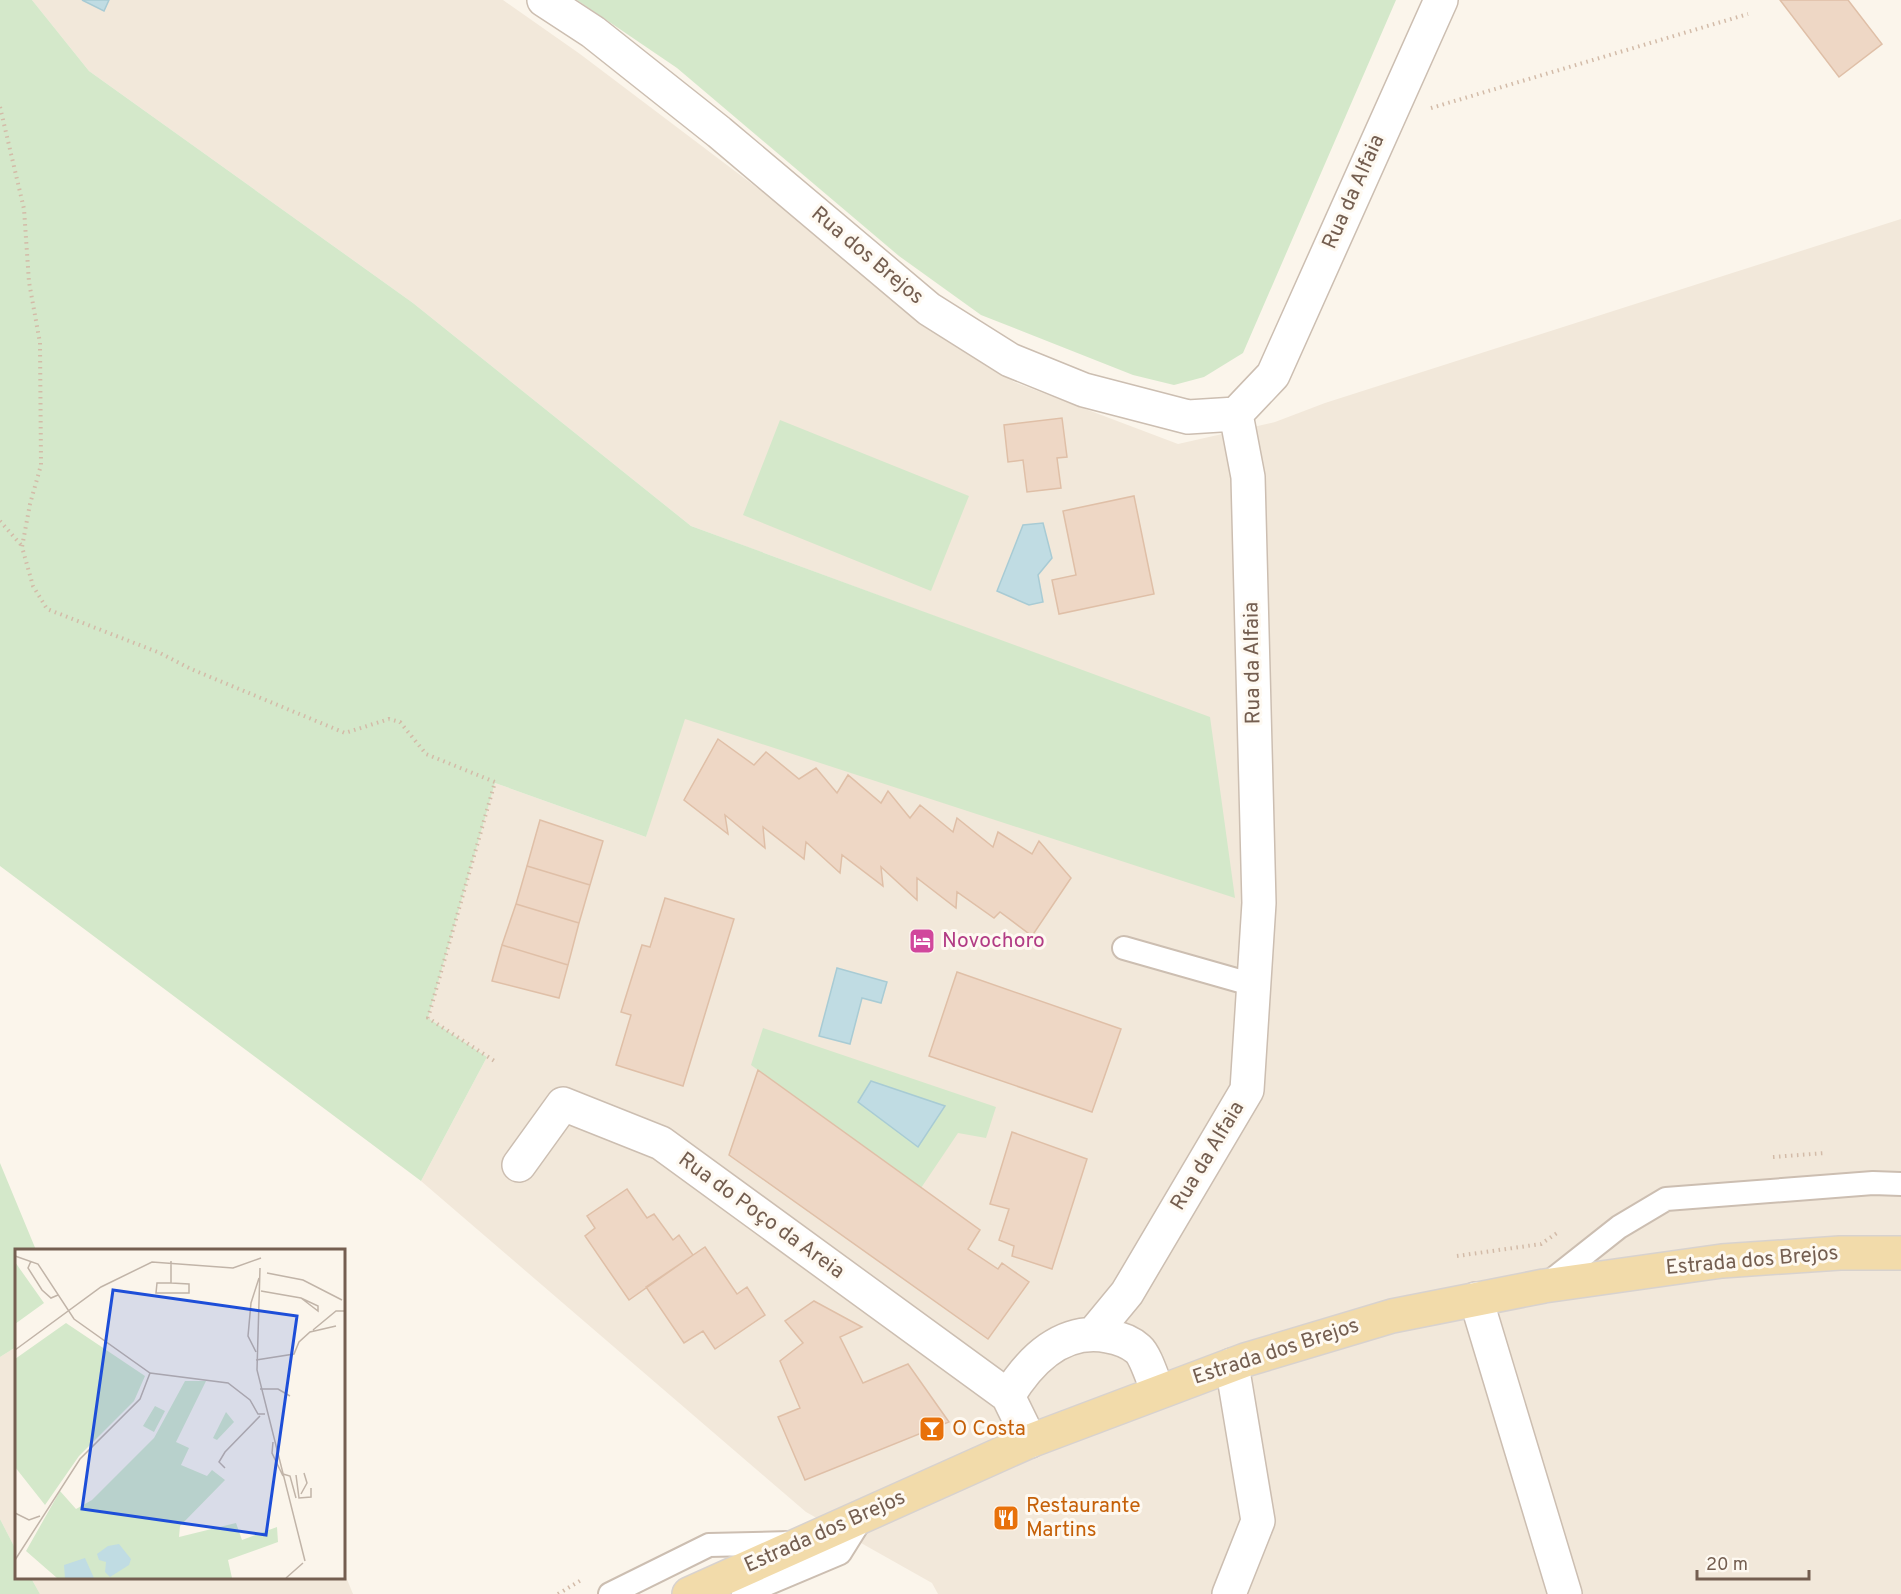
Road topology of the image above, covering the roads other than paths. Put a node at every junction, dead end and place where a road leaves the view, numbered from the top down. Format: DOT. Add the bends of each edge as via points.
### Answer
graph roads {
  1 [pos="544,0"];
  2 [pos="1441,0"];
  3 [pos="1236,414"];
  4 [pos="1124,948"];
  5 [pos="1254,985"];
  6 [pos="519,1166"];
  7 [pos="1901,1184"];
  8 [pos="1901,1253"];
  9 [pos="1544,1286"];
  10 [pos="1476,1299"];
  11 [pos="1094,1333"];
  12 [pos="1232,1365"];
  13 [pos="1158,1391"];
  14 [pos="1008,1396"];
  15 [pos="1030,1440"];
  16 [pos="864,1515"];
  17 [pos="802,1543"];
  18 [pos="610,1594"];
  19 [pos="689,1594"];
  20 [pos="743,1594"];
  21 [pos="1229,1594"];
  22 [pos="1565,1594"];
  1 -- 3 [label="street, Rua dos Brejos" via="594,32 719,132 929,309 1011,360 1084,390 1188,417"];
  2 -- 3 [label="street, Rua da Alfaia" via="1273,375"];
  3 -- 5 [label="street, Rua da Alfaia" via="1248,477 1259,903"];
  4 -- 5 [label="lane"];
  5 -- 11 [label="street, Rua da Alfaia" via="1247,1090 1127,1293"];
  6 -- 14 [label="street, Rua do Poço da Areia" via="563,1104 661,1143"];
  7 -- 9 [label="lane" via="1666,1199 1619,1227"];
  8 -- 9 [label="main road, Estrada dos Brejos" via="1722,1260"];
  9 -- 10 [label="main road, Estrada dos Brejos"];
  10 -- 12 [label="main road, Estrada dos Brejos" via="1392,1316"];
  10 -- 22 [label="street"];
  11 -- 13 [label="street" via="1122,1339 1139,1350"];
  11 -- 14 [label="street" via="1055,1344 1019,1378"];
  12 -- 13 [label="main road, Estrada dos Brejos"];
  12 -- 21 [label="street" via="1258,1521"];
  13 -- 15 [label="main road, Estrada dos Brejos"];
  14 -- 15 [label="street"];
  15 -- 16 [label="main road, Estrada dos Brejos"];
  16 -- 17 [label="main road, Estrada dos Brejos"];
  16 -- 20 [label="lane" via="840,1553"];
  17 -- 18 [label="lane" via="709,1545"];
  17 -- 19 [label="main road, Estrada dos Brejos"];
}
